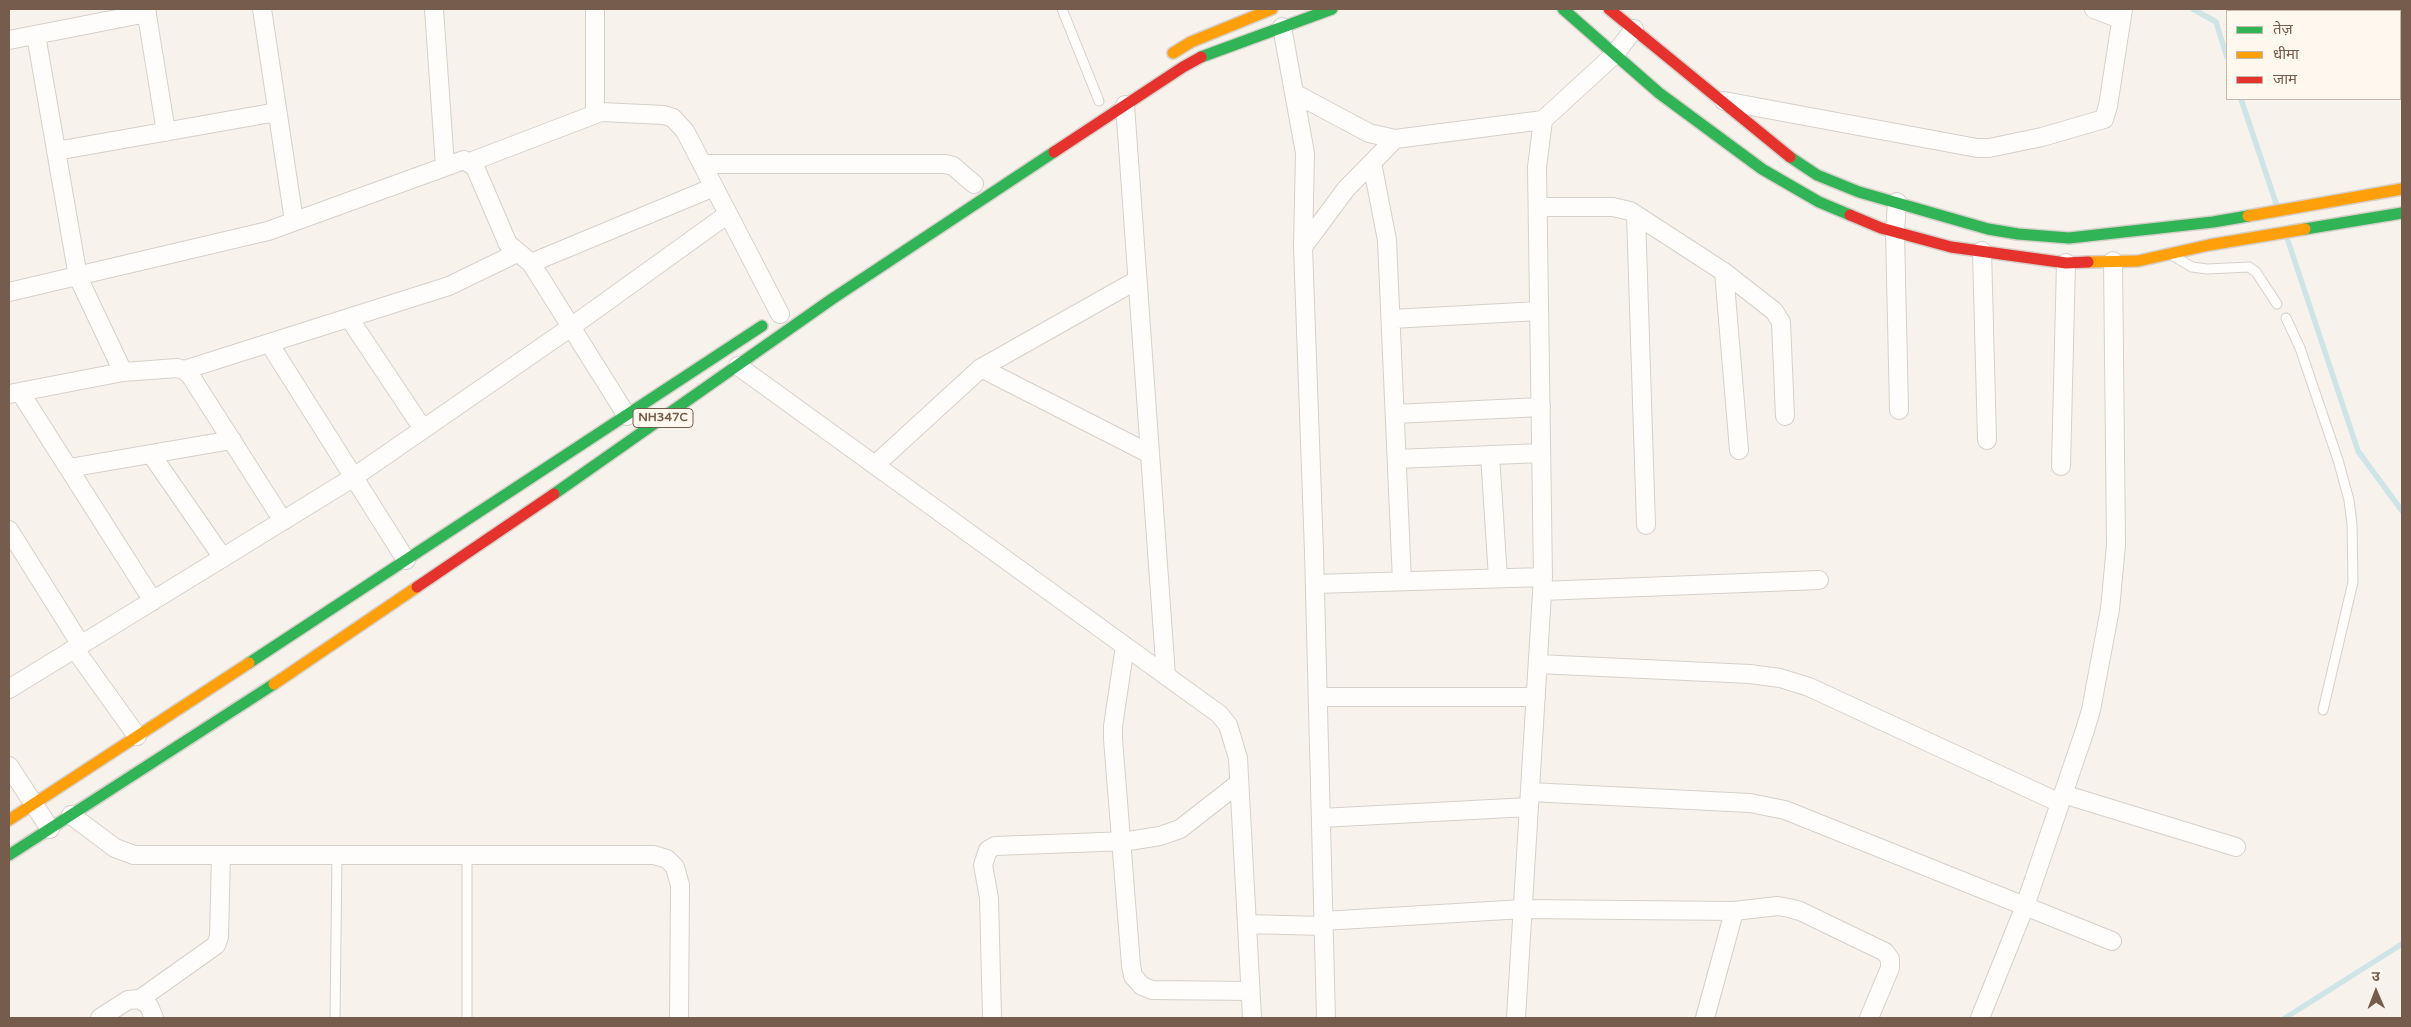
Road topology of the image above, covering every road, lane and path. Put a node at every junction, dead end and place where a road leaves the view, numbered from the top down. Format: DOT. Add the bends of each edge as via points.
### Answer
graph roads {
  1 [pos="262,9"];
  2 [pos="434,9"];
  3 [pos="595,9"];
  4 [pos="1062,9"];
  5 [pos="1272,9"];
  6 [pos="1332,9"];
  7 [pos="1563,9"];
  8 [pos="1609,9"];
  9 [pos="2094,9"];
  10 [pos="146,11"];
  11 [pos="2122,14"];
  12 [pos="1282,27"];
  13 [pos="1634,30"];
  14 [pos="36,35"];
  15 [pos="9,40"];
  16 [pos="1615,54"];
  17 [pos="1166,57"];
  18 [pos="1294,93"];
  19 [pos="1098,101"];
  20 [pos="1722,101"];
  21 [pos="1125,105"];
  22 [pos="277,112"];
  23 [pos="595,114"];
  24 [pos="1543,120"];
  25 [pos="166,132"];
  26 [pos="1395,139"];
  27 [pos="56,151"];
  28 [pos="470,162"];
  29 [pos="1372,163"];
  30 [pos="702,164"];
  31 [pos="445,166"];
  32 [pos="974,184"];
  33 [pos="714,187"];
  34 [pos="2402,189"];
  35 [pos="1897,202"];
  36 [pos="1538,206"];
  37 [pos="2402,213"];
  38 [pos="728,214"];
  39 [pos="1636,214"];
  40 [pos="294,221"];
  41 [pos="1895,232"];
  42 [pos="1303,247"];
  43 [pos="1982,251"];
  44 [pos="517,253"];
  45 [pos="2168,254"];
  46 [pos="2113,261"];
  47 [pos="531,263"];
  48 [pos="2066,263"];
  49 [pos="1724,272"];
  50 [pos="78,277"];
  51 [pos="1137,280"];
  52 [pos="9,292"];
  53 [pos="2277,304"];
  54 [pos="1539,311"];
  55 [pos="784,312"];
  56 [pos="349,318"];
  57 [pos="2286,318"];
  58 [pos="1391,319"];
  59 [pos="571,327"];
  60 [pos="269,343"];
  61 [pos="738,366"];
  62 [pos="981,368"];
  63 [pos="184,370"];
  64 [pos="122,372"];
  65 [pos="15,393"];
  66 [pos="1541,407"];
  67 [pos="1899,410"];
  68 [pos="1395,414"];
  69 [pos="627,416"];
  70 [pos="1785,416"];
  71 [pos="423,429"];
  72 [pos="232,440"];
  73 [pos="1987,440"];
  74 [pos="1739,450"];
  75 [pos="1542,453"];
  76 [pos="151,454"];
  77 [pos="1150,454"];
  78 [pos="1490,455"];
  79 [pos="1397,459"];
  80 [pos="874,465"];
  81 [pos="2061,466"];
  82 [pos="69,468"];
  83 [pos="354,477"];
  84 [pos="283,521"];
  85 [pos="1646,524"];
  86 [pos="9,530"];
  87 [pos="223,558"];
  88 [pos="406,560"];
  89 [pos="1498,578"];
  90 [pos="1819,580"];
  91 [pos="1402,581"];
  92 [pos="1315,584"];
  93 [pos="1543,584"];
  94 [pos="153,601"];
  95 [pos="1125,646"];
  96 [pos="78,647"];
  97 [pos="1538,664"];
  98 [pos="233,673"];
  99 [pos="1166,676"];
  100 [pos="9,689"];
  101 [pos="1318,697"];
  102 [pos="1536,697"];
  103 [pos="250,700"];
  104 [pos="2323,710"];
  105 [pos="137,736"];
  106 [pos="9,766"];
  107 [pos="1239,783"];
  108 [pos="2062,798"];
  109 [pos="1530,799"];
  110 [pos="33,804"];
  111 [pos="71,815"];
  112 [pos="1321,818"];
  113 [pos="9,820"];
  114 [pos="50,829"];
  115 [pos="1121,842"];
  116 [pos="2236,847"];
  117 [pos="9,855"];
  118 [pos="337,855"];
  119 [pos="467,855"];
  120 [pos="221,856"];
  121 [pos="2025,906"];
  122 [pos="1523,909"];
  123 [pos="1732,919"];
  124 [pos="1323,923"];
  125 [pos="1247,924"];
  126 [pos="2112,941"];
  127 [pos="1250,991"];
  128 [pos="140,999"];
  129 [pos="100,1018"];
  130 [pos="154,1018"];
  131 [pos="335,1018"];
  132 [pos="467,1018"];
  133 [pos="678,1018"];
  134 [pos="992,1018"];
  135 [pos="1252,1018"];
  136 [pos="1326,1018"];
  137 [pos="1516,1018"];
  138 [pos="1705,1018"];
  139 [pos="1869,1018"];
  140 [pos="1980,1018"];
  1 -- 22 [label="street"];
  2 -- 31 [label="street"];
  3 -- 23 [label="street"];
  4 -- 19 [label="lane"];
  5 -- 17 [label="main road" via="1191,42"];
  6 -- 12 [label="main road, NH347C"];
  7 -- 16 [label="main road"];
  8 -- 13 [label="main road"];
  9 -- 11 [label="street"];
  10 -- 14 [label="street"];
  10 -- 25 [label="street"];
  11 -- 20 [label="street" via="2104,118 2001,146 1977,148"];
  12 -- 18 [label="street"];
  12 -- 21 [label="main road, NH347C" via="1194,61"];
  13 -- 16 [label="street"];
  13 -- 20 [label="main road"];
  14 -- 15 [label="street"];
  14 -- 27 [label="street"];
  16 -- 24 [label="street"];
  16 -- 41 [label="main road" via="1659,93 1762,169 1820,202"];
  18 -- 26 [label="street" via="1370,133"];
  18 -- 42 [label="street" via="1305,153"];
  20 -- 35 [label="main road" via="1817,175 1838,185"];
  21 -- 51 [label="street"];
  21 -- 61 [label="main road, NH347C"];
  22 -- 25 [label="street"];
  22 -- 40 [label="street"];
  23 -- 28 [label="street"];
  23 -- 30 [label="street" via="611,111 673,118 685,131"];
  24 -- 26 [label="street"];
  24 -- 36 [label="street" via="1537,166"];
  25 -- 27 [label="street"];
  26 -- 29 [label="street"];
  27 -- 50 [label="street"];
  28 -- 31 [label="street" via="464,160"];
  28 -- 44 [label="street" via="475,166 508,244"];
  29 -- 42 [label="street" via="1346,189"];
  29 -- 58 [label="street" via="1387,240"];
  30 -- 32 [label="street" via="945,164"];
  30 -- 33 [label="street"];
  31 -- 40 [label="street"];
  33 -- 38 [label="street"];
  33 -- 47 [label="street"];
  34 -- 35 [label="main road" via="2213,222 2069,238 1988,229"];
  35 -- 41 [label="street"];
  36 -- 39 [label="street" via="1613,207"];
  36 -- 54 [label="street"];
  37 -- 45 [label="main road" via="2209,244"];
  38 -- 55 [label="street"];
  38 -- 59 [label="street"];
  39 -- 49 [label="street"];
  39 -- 85 [label="street"];
  40 -- 50 [label="street" via="268,231"];
  41 -- 43 [label="main road"];
  41 -- 67 [label="street"];
  42 -- 92 [label="street"];
  43 -- 48 [label="main road"];
  43 -- 73 [label="street"];
  44 -- 47 [label="street"];
  44 -- 56 [label="street" via="458,283"];
  45 -- 46 [label="main road" via="2138,261"];
  45 -- 53 [label="lane" via="2192,267 2249,267 2256,272"];
  46 -- 48 [label="main road"];
  46 -- 108 [label="street" via="2115,575 2091,710"];
  47 -- 59 [label="street"];
  48 -- 81 [label="street"];
  49 -- 70 [label="street" via="1779,316"];
  49 -- 74 [label="street"];
  50 -- 52 [label="street"];
  50 -- 64 [label="street"];
  51 -- 62 [label="street"];
  51 -- 77 [label="street"];
  54 -- 58 [label="street"];
  54 -- 66 [label="street"];
  55 -- 69 [label="main road, NH347C"];
  56 -- 60 [label="street"];
  56 -- 71 [label="street"];
  57 -- 104 [label="lane" via="2300,348 2338,460 2352,524 2352,582"];
  58 -- 68 [label="street"];
  59 -- 69 [label="street"];
  59 -- 71 [label="street"];
  60 -- 63 [label="street"];
  60 -- 83 [label="street"];
  61 -- 80 [label="street"];
  61 -- 103 [label="main road, NH347C"];
  62 -- 77 [label="street"];
  62 -- 80 [label="street"];
  63 -- 64 [label="street"];
  63 -- 72 [label="street"];
  64 -- 65 [label="street"];
  65 -- 82 [label="street"];
  66 -- 68 [label="street"];
  66 -- 75 [label="street"];
  68 -- 79 [label="street"];
  69 -- 88 [label="main road, NH347C"];
  71 -- 83 [label="street"];
  72 -- 76 [label="street"];
  72 -- 84 [label="street"];
  75 -- 78 [label="street"];
  75 -- 93 [label="street"];
  76 -- 82 [label="street"];
  76 -- 87 [label="street"];
  77 -- 99 [label="street"];
  78 -- 79 [label="street"];
  78 -- 89 [label="street"];
  79 -- 91 [label="street"];
  80 -- 95 [label="street"];
  82 -- 94 [label="street"];
  83 -- 84 [label="street"];
  83 -- 88 [label="street"];
  84 -- 87 [label="street"];
  86 -- 96 [label="street"];
  87 -- 94 [label="street"];
  88 -- 98 [label="main road, NH347C"];
  89 -- 91 [label="street"];
  89 -- 93 [label="street"];
  90 -- 93 [label="street"];
  91 -- 92 [label="street"];
  92 -- 101 [label="street"];
  93 -- 97 [label="street"];
  94 -- 96 [label="street"];
  95 -- 99 [label="street"];
  95 -- 115 [label="street" via="1113,726"];
  96 -- 100 [label="street"];
  96 -- 105 [label="street"];
  97 -- 102 [label="street"];
  97 -- 108 [label="street" via="1780,678 1809,687"];
  98 -- 103 [label="main road"];
  98 -- 105 [label="main road, NH347C"];
  99 -- 107 [label="street" via="1219,714 1228,725 1238,758"];
  101 -- 102 [label="street"];
  101 -- 112 [label="street"];
  102 -- 109 [label="street"];
  103 -- 111 [label="main road, NH347C"];
  105 -- 110 [label="main road, NH347C"];
  106 -- 110 [label="street"];
  107 -- 115 [label="street" via="1180,829 1160,836"];
  107 -- 125 [label="street"];
  108 -- 116 [label="street"];
  108 -- 121 [label="street"];
  109 -- 112 [label="street"];
  109 -- 121 [label="street" via="1750,803 1785,810"];
  109 -- 122 [label="street"];
  110 -- 113 [label="main road, NH347C"];
  110 -- 114 [label="street"];
  111 -- 114 [label="main road, NH347C"];
  111 -- 120 [label="street" via="115,848 134,856"];
  112 -- 124 [label="street"];
  114 -- 117 [label="main road, NH347C"];
  115 -- 127 [label="street" via="1133,976 1142,986 1152,990"];
  115 -- 134 [label="street" via="995,846 988,850 983,865 989,898"];
  118 -- 119 [label="street"];
  118 -- 120 [label="street"];
  118 -- 131 [label="lane"];
  119 -- 132 [label="lane"];
  119 -- 133 [label="street" via="654,855 668,859 675,867 680,885"];
  120 -- 128 [label="street" via="216,945"];
  121 -- 126 [label="street"];
  121 -- 140 [label="street"];
  122 -- 124 [label="street"];
  122 -- 137 [label="street"];
  122 -- 139 [label="street" via="1734,911 1778,906 1800,911 1885,952 1890,959 1890,968"];
  123 -- 138 [label="street"];
  124 -- 125 [label="street"];
  124 -- 136 [label="street"];
  125 -- 127 [label="street"];
  127 -- 135 [label="street"];
  128 -- 129 [label="street" via="128,1000"];
  128 -- 130 [label="street" via="149,1006"];
}
